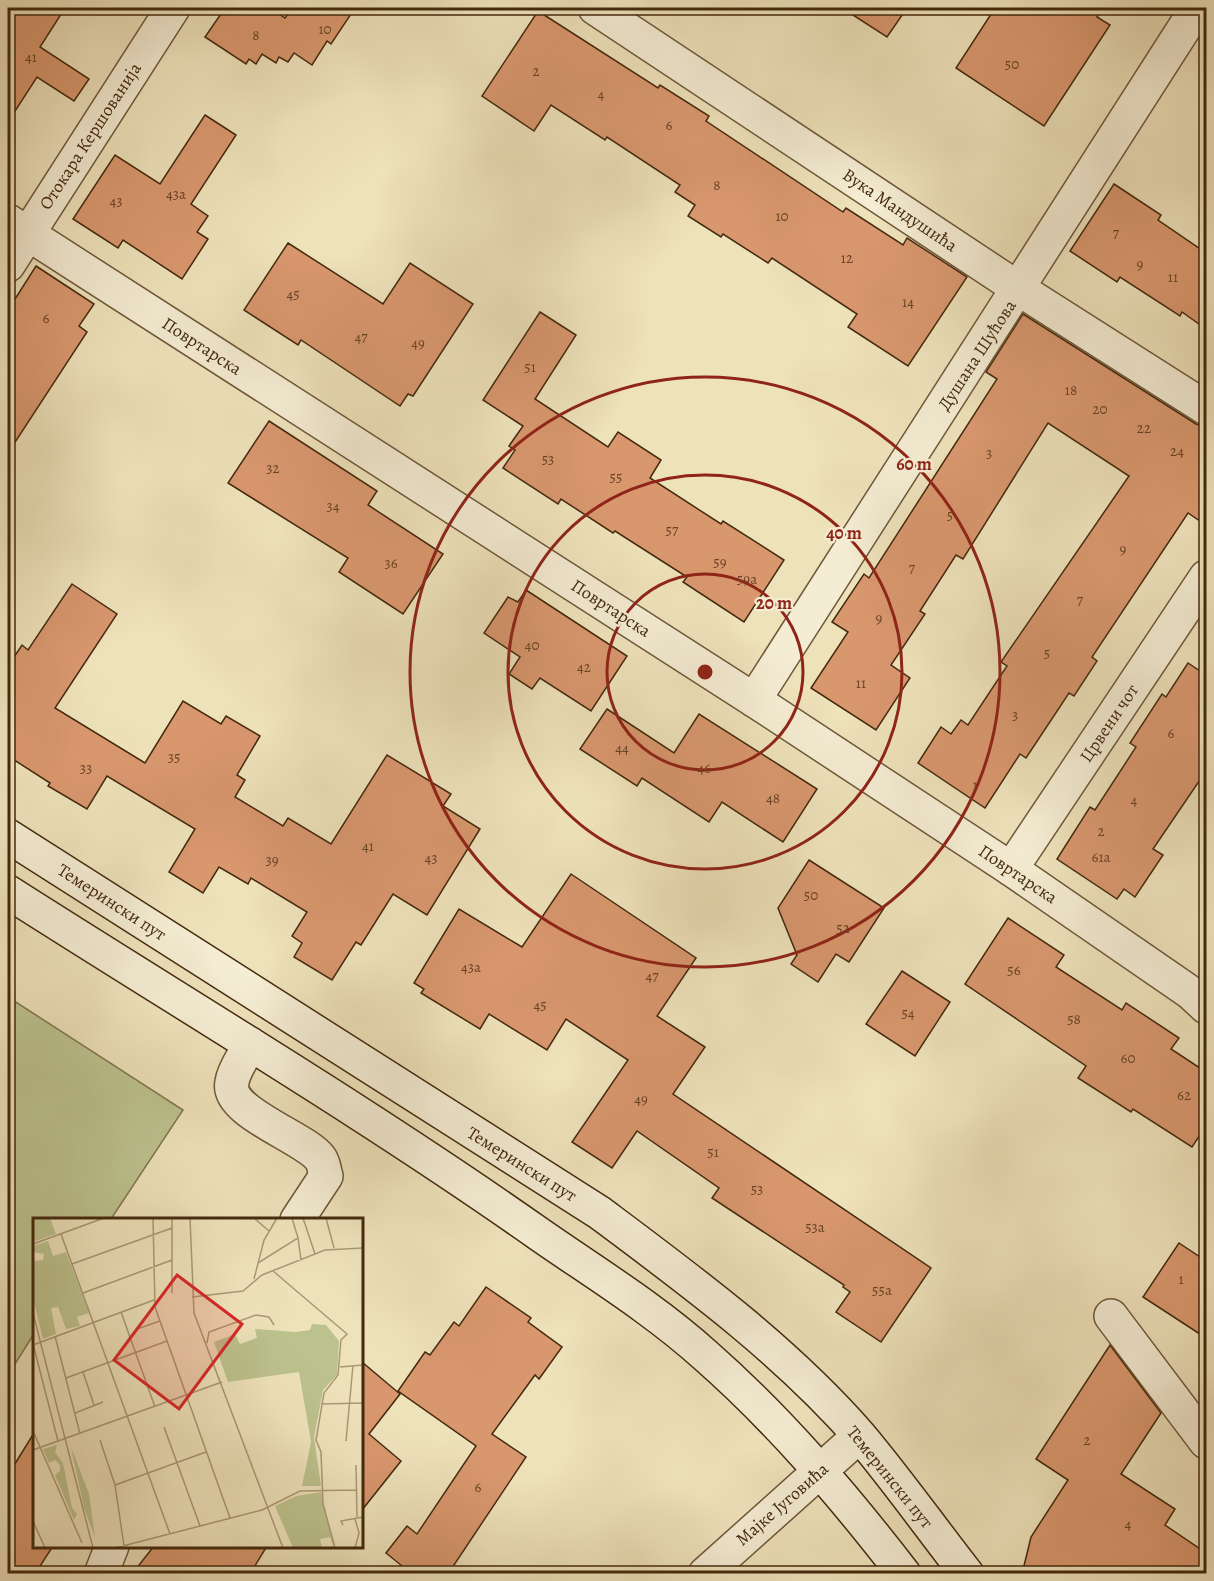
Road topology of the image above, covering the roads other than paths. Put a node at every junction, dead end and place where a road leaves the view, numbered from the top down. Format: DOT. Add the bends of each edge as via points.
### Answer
graph roads {
  1 [pos="173,8"];
  2 [pos="595,8"];
  3 [pos="1197,8"];
  4 [pos="17,228"];
  5 [pos="8,265"];
  6 [pos="1019,289"];
  7 [pos="1206,408"];
  8 [pos="1206,577"];
  9 [pos="754,700"];
  10 [pos="8,836"];
  11 [pos="1011,869"];
  12 [pos="8,892"];
  13 [pos="1206,1007"];
  14 [pos="250,1044"];
  15 [pos="298,1218"];
  16 [pos="1111,1316"];
  17 [pos="859,1436"];
  18 [pos="1206,1442"];
  19 [pos="821,1470"];
  20 [pos="111,1548"];
  21 [pos="101,1574"];
  22 [pos="705,1574"];
  23 [pos="904,1574"];
  24 [pos="967,1574"];
  1 -- 4 [label="street, Отокара Кершованија"];
  2 -- 6 [label="street, Вука Мандушића"];
  3 -- 6 [label="street, Душана Шућова"];
  4 -- 5 [label="street, Отокара Кершованија"];
  4 -- 9 [label="street, Повртарска"];
  6 -- 7 [label="street, Вука Мандушића"];
  6 -- 9 [label="street, Душана Шућова"];
  8 -- 11 [label="street, Црвени чот"];
  9 -- 11 [label="street, Повртарска"];
  10 -- 17 [label="street, Темерински пут" via="600,1213 776,1352"];
  11 -- 13 [label="street, Повртарска"];
  12 -- 14 [label="street"];
  14 -- 15 [label="street" via="231,1083 234,1097 245,1109 312,1149 322,1160 326,1176"];
  14 -- 19 [label="street" via="487,1198 667,1323 705,1354"];
  16 -- 18 [label="street"];
  17 -- 19 [label="street, Мајке Југовића"];
  17 -- 24 [label="street, Темерински пут"];
  19 -- 22 [label="street, Мајке Југовића"];
  19 -- 23 [label="street"];
  20 -- 21 [label="street"];
}
